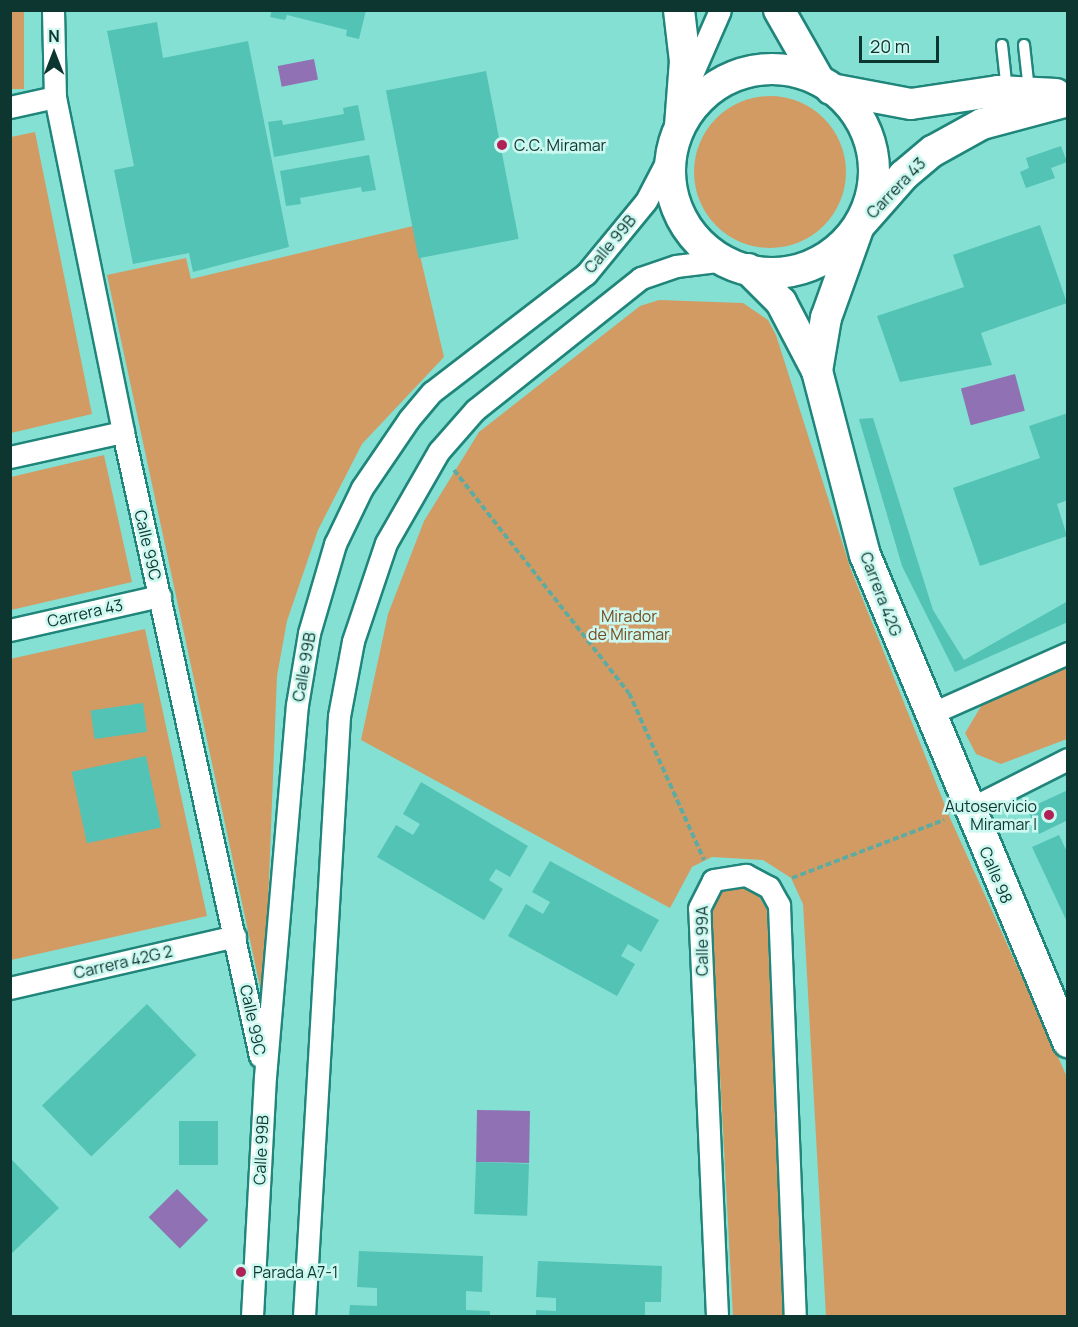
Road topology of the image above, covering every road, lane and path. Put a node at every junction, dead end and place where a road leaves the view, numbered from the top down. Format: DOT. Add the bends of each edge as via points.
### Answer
graph roads {
  1 [pos="53,10"];
  2 [pos="679,10"];
  3 [pos="720,10"];
  4 [pos="778,10"];
  5 [pos="1002,45"];
  6 [pos="1024,45"];
  7 [pos="825,85"];
  8 [pos="1018,90"];
  9 [pos="684,92"];
  10 [pos="1068,96"];
  11 [pos="56,97"];
  12 [pos="1068,101"];
  13 [pos="10,106"];
  14 [pos="676,139"];
  15 [pos="859,226"];
  16 [pos="737,265"];
  17 [pos="817,371"];
  18 [pos="123,432"];
  19 [pos="439,451"];
  20 [pos="10,457"];
  21 [pos="160,596"];
  22 [pos="10,630"];
  23 [pos="1068,653"];
  24 [pos="928,715"];
  25 [pos="1068,759"];
  26 [pos="969,809"];
  27 [pos="713,880"];
  28 [pos="769,887"];
  29 [pos="235,936"];
  30 [pos="10,988"];
  31 [pos="1068,1042"];
  32 [pos="265,1077"];
  33 [pos="252,1317"];
  34 [pos="304,1317"];
  35 [pos="717,1317"];
  36 [pos="795,1317"];
  1 -- 11 [label="street, Calle 99C"];
  2 -- 9 [label="street"];
  3 -- 9 [label="street"];
  4 -- 7 [label="street"];
  5 -- 8 [label="lane"];
  6 -- 8 [label="lane"];
  7 -- 8 [label="street" via="911,104"];
  7 -- 14 [label="street" via="776,70 740,74 709,92"];
  7 -- 15 [label="street" via="865,128 874,161 872,194"];
  8 -- 10 [label="street"];
  9 -- 14 [label="street"];
  11 -- 13 [label="street"];
  11 -- 18 [label="street, Calle 99C"];
  12 -- 15 [label="street, Carrera 43" via="1003,116 962,134 904,175"];
  14 -- 16 [label="street" via="675,204 687,228"];
  14 -- 32 [label="street, Calle 99B" via="646,201 586,274 432,392 409,419 362,488 335,544 309,633 298,694"];
  15 -- 16 [label="street" via="837,251 807,267 774,273"];
  15 -- 17 [label="street, Carrera 42G" via="826,318"];
  16 -- 17 [label="street, Carrera 42G" via="781,302"];
  16 -- 19 [label="street" via="676,266 641,278 475,410"];
  17 -- 24 [label="street, Carrera 42G" via="865,555"];
  18 -- 20 [label="street"];
  18 -- 21 [label="street, Calle 99C"];
  19 -- 27 [label="path" via="630,693"];
  19 -- 34 [label="street" via="405,502 371,581 339,716"];
  21 -- 22 [label="street, Carrera 43"];
  21 -- 29 [label="street, Calle 99C"];
  23 -- 24 [label="street"];
  24 -- 26 [label="street, Carrera 42G"];
  25 -- 26 [label="street"];
  26 -- 28 [label="path"];
  26 -- 31 [label="street, Calle 98"];
  27 -- 28 [label="street" via="746,875"];
  27 -- 35 [label="street, Calle 99A" via="699,908"];
  28 -- 36 [label="street" via="779,905"];
  29 -- 30 [label="street, Carrera 42G 2"];
  29 -- 32 [label="street, Calle 99C"];
  32 -- 33 [label="street, Calle 99B"];
}
